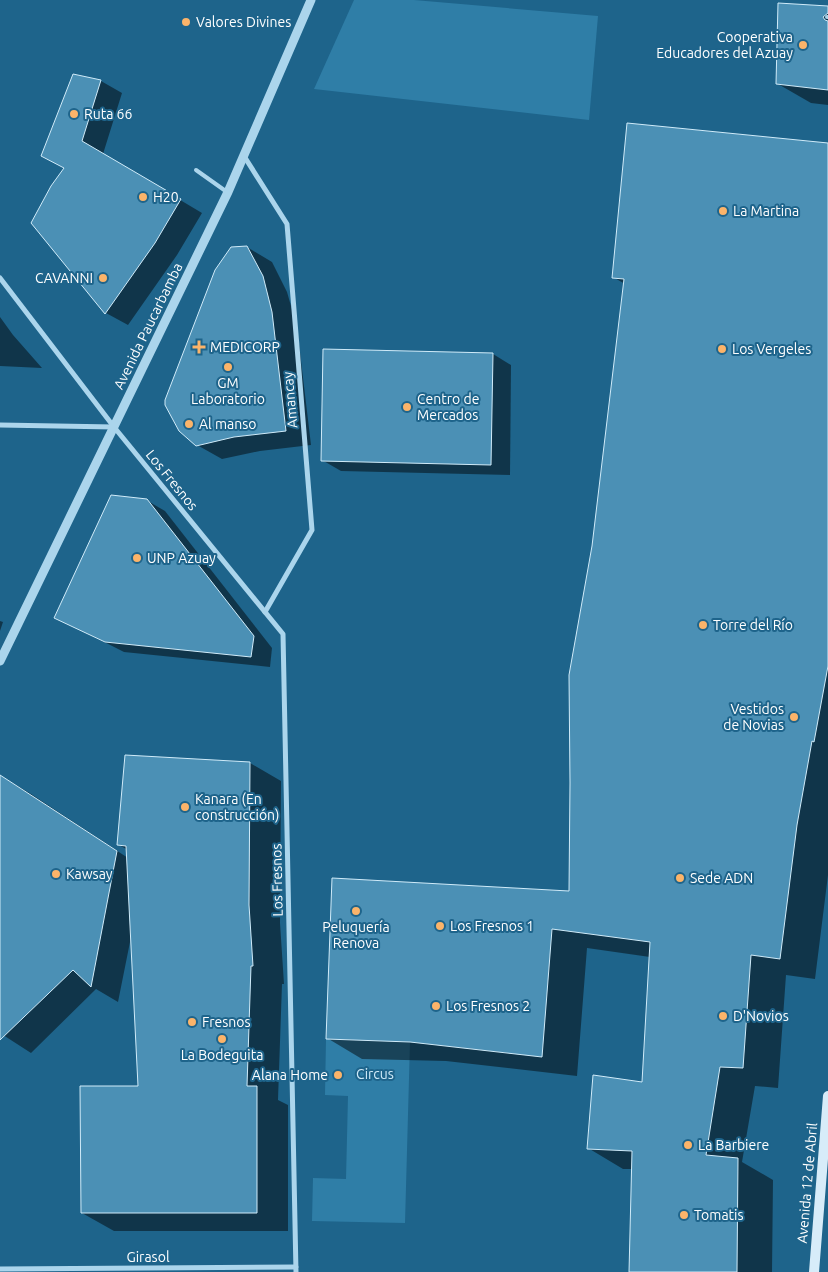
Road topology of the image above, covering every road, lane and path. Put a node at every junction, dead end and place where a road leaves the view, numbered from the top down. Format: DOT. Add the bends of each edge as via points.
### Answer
graph roads {
  1 [pos="311,0"];
  2 [pos="244,156"];
  3 [pos="196,170"];
  4 [pos="228,192"];
  5 [pos="0,278"];
  6 [pos="0,425"];
  7 [pos="114,427"];
  8 [pos="265,612"];
  9 [pos="0,660"];
  10 [pos="828,1096"];
  11 [pos="0,1269"];
  12 [pos="296,1269"];
  13 [pos="814,1272"];
  1 -- 2 [label="street, Avenida Paucarbamba"];
  2 -- 4 [label="street, Avenida Paucarbamba"];
  2 -- 8 [label="street, Amancay" via="287,224 312,530"];
  3 -- 4 [label="lane"];
  4 -- 7 [label="street, Avenida Paucarbamba"];
  5 -- 7 [label="street, Los Fresnos"];
  6 -- 7 [label="street"];
  7 -- 8 [label="street, Los Fresnos"];
  7 -- 9 [label="street, Avenida Paucarbamba"];
  8 -- 12 [label="street, Los Fresnos" via="283,634"];
  10 -- 13 [label="main road, Avenida 12 de Abril"];
  11 -- 12 [label="street, Girasol"];
}
